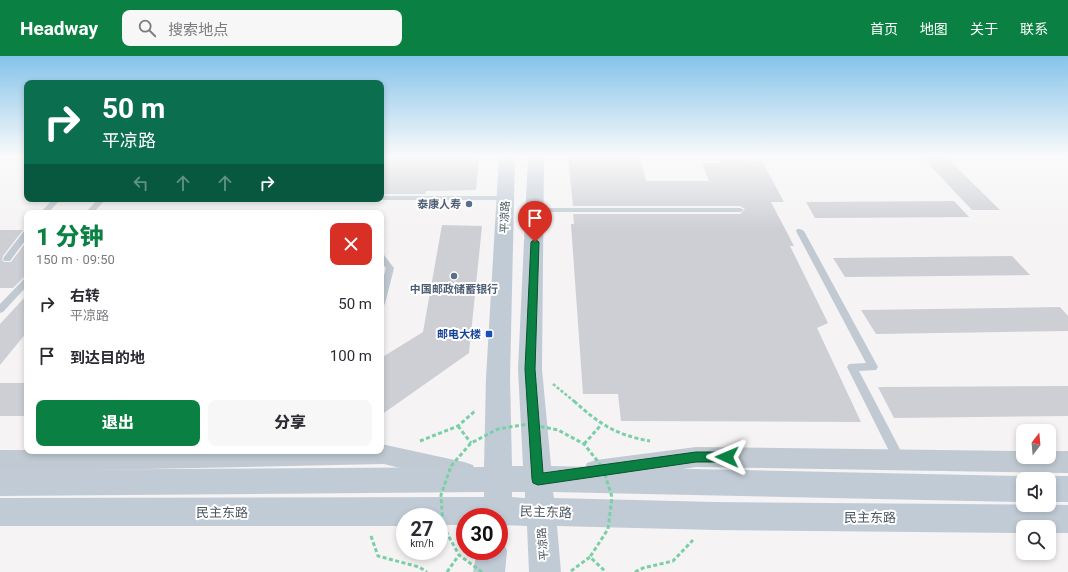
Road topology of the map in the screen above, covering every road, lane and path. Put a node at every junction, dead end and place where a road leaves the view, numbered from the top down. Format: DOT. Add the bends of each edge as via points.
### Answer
graph roads {
  1 [pos="506,181"];
  2 [pos="536,181"];
  3 [pos="384,198"];
  4 [pos="506,198"];
  5 [pos="54,202"];
  6 [pos="99,202"];
  7 [pos="47,210"];
  8 [pos="92,210"];
  9 [pos="536,210"];
  10 [pos="740,210"];
  11 [pos="800,231"];
  12 [pos="24,237"];
  13 [pos="7,259"];
  14 [pos="384,261"];
  15 [pos="24,283"];
  16 [pos="384,292"];
  17 [pos="0,310"];
  18 [pos="530,369"];
  19 [pos="458,426"];
  20 [pos="471,443"];
  21 [pos="584,444"];
  22 [pos="65,456"];
  23 [pos="900,460"];
  24 [pos="0,461"];
  25 [pos="1068,462"];
  26 [pos="538,479"];
  27 [pos="499,481"];
  28 [pos="0,483"];
  29 [pos="1016,489"];
  30 [pos="1056,489"];
  31 [pos="1068,490"];
  32 [pos="497,508"];
  33 [pos="0,512"];
  34 [pos="364,512"];
  35 [pos="541,512"];
  36 [pos="456,513"];
  37 [pos="508,513"];
  38 [pos="715,516"];
  39 [pos="1068,518"];
  40 [pos="456,548"];
  41 [pos="590,557"];
  42 [pos="456,560"];
  43 [pos="466,560"];
  44 [pos="491,560"];
  45 [pos="427,572"];
  46 [pos="447,572"];
  47 [pos="482,572"];
  48 [pos="489,572"];
  49 [pos="545,572"];
  50 [pos="569,572"];
  51 [pos="606,572"];
  52 [pos="635,572"];
  1 -- 4 [label="main road, 平凉路"];
  2 -- 9 [label="main road, 平凉路"];
  3 -- 4 [label="lane"];
  4 -- 27 [label="main road, 平凉路" via="498,378"];
  5 -- 7 [label="lane"];
  6 -- 8 [label="lane"];
  9 -- 10 [label="lane"];
  9 -- 18 [label="main road, 平凉路"];
  11 -- 23 [label="lane" via="873,367 852,368"];
  12 -- 13 [label="lane"];
  14 -- 16 [label="lane" via="390,268"];
  15 -- 17 [label="lane"];
  18 -- 21 [label="path" via="563,390 601,424"];
  18 -- 26 [label="main road, 平凉路"];
  19 -- 20 [label="path"];
  20 -- 21 [label="path, bridge" via="498,429 528,424 558,430"];
  20 -- 40 [label="path, bridge" via="451,466 441,495 443,526"];
  21 -- 41 [label="path, bridge" via="603,468 612,497 608,528"];
  22 -- 24 [label="street"];
  22 -- 27 [label="street" via="384,454"];
  23 -- 25 [label="street"];
  23 -- 26 [label="street" via="696,457"];
  26 -- 27 [label="main road"];
  26 -- 29 [label="main road"];
  26 -- 35 [label="main road, 平凉路"];
  27 -- 28 [label="main road"];
  27 -- 32 [label="main road, 平凉路"];
  30 -- 31 [label="main road"];
  33 -- 34 [label="main road, 民主东路"];
  34 -- 36 [label="main road, 民主东路"];
  34 -- 45 [label="path" via="378,556 419,567"];
  35 -- 37 [label="main road, 民主东路"];
  35 -- 38 [label="main road, 民主东路"];
  35 -- 49 [label="main road, 平凉路"];
  38 -- 39 [label="main road, 民主东路"];
  38 -- 52 [label="path" via="673,560"];
  41 -- 50 [label="path"];
  41 -- 51 [label="path"];
  42 -- 46 [label="path"];
  43 -- 47 [label="path, bridge"];
  44 -- 48 [label="main road"];
}
